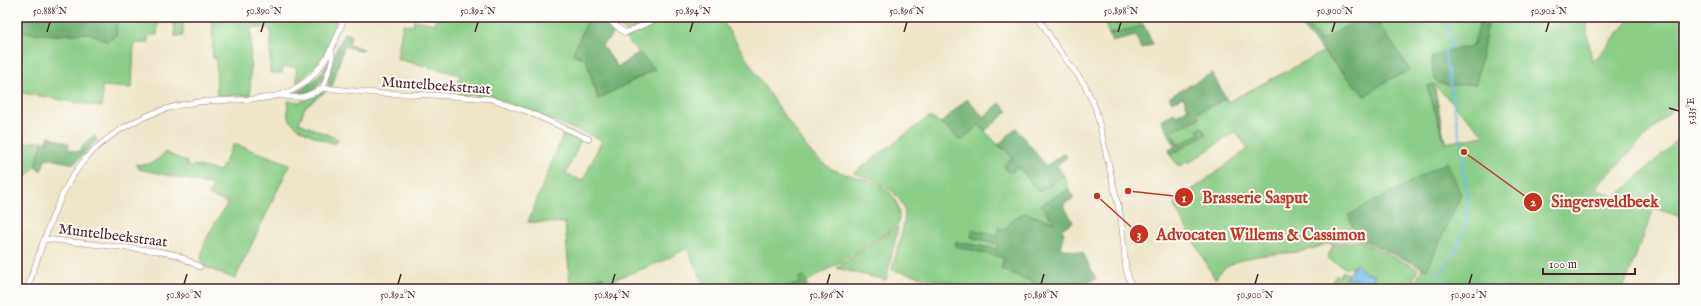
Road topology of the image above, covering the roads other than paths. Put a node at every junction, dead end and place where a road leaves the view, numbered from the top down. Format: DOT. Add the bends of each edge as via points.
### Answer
graph roads {
  1 [pos="344,17"];
  2 [pos="605,17"];
  3 [pos="660,17"];
  4 [pos="1038,17"];
  5 [pos="332,50"];
  6 [pos="323,88"];
  7 [pos="280,95"];
  8 [pos="589,139"];
  9 [pos="45,239"];
  10 [pos="200,267"];
  11 [pos="28,289"];
  12 [pos="1132,289"];
  1 -- 5 [label="street, Muntelbeekstraat"];
  2 -- 3 [label="street" via="625,33"];
  4 -- 12 [label="street" via="1085,85 1096,110 1119,211 1126,269"];
  5 -- 6 [label="street, Muntelbeekstraat" via="332,61"];
  5 -- 7 [label="street, Muntelbeekstraat" via="307,80 297,88"];
  6 -- 7 [label="street, Muntelbeekstraat" via="297,99"];
  6 -- 8 [label="street, Muntelbeekstraat" via="491,99"];
  7 -- 9 [label="street, Muntelbeekstraat" via="197,102 174,107 138,120 115,134 86,158 75,172 65,189"];
  9 -- 10 [label="street, Muntelbeekstraat" via="157,251 178,255"];
  9 -- 11 [label="street, Muntelbeekstraat"];
}
